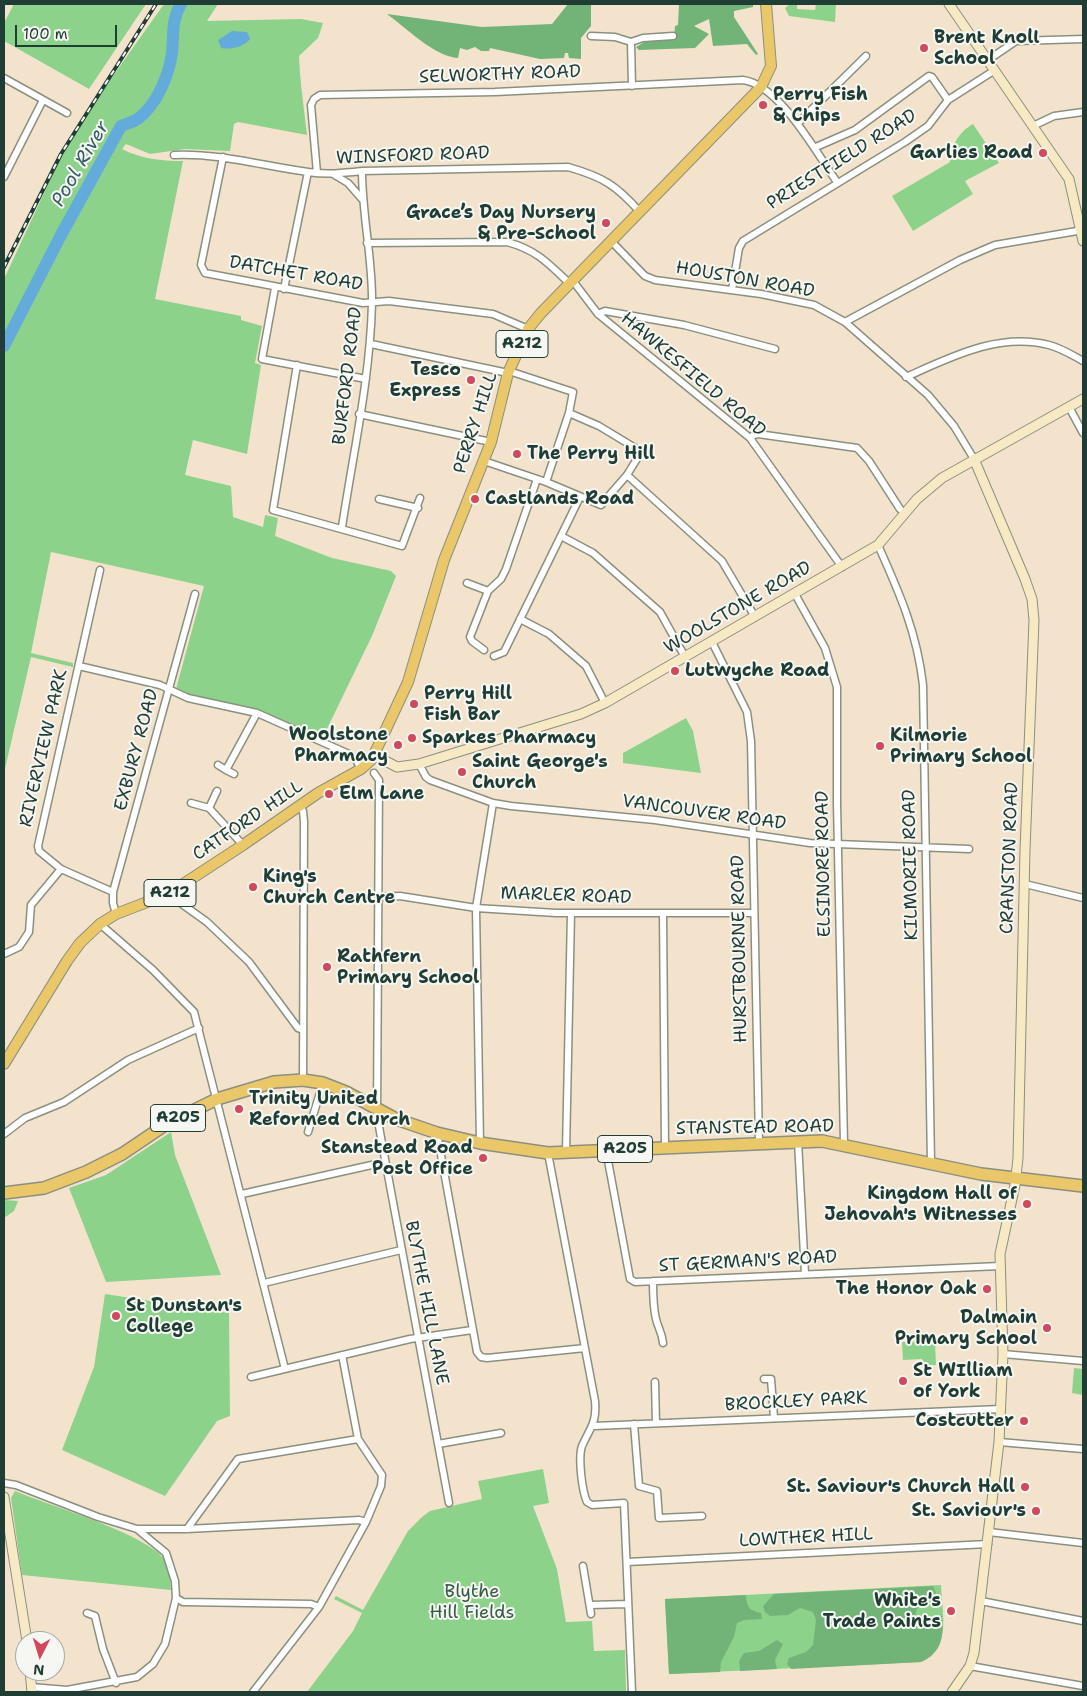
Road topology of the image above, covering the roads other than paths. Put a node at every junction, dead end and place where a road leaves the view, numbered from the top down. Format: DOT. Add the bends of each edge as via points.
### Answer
graph roads {
  1 [pos="766,4"];
  2 [pos="949,4"];
  3 [pos="591,36"];
  4 [pos="672,36"];
  5 [pos="1083,39"];
  6 [pos="632,42"];
  7 [pos="866,56"];
  8 [pos="988,60"];
  9 [pos="994,70"];
  10 [pos="4,78"];
  11 [pos="632,86"];
  12 [pos="761,87"];
  13 [pos="43,100"];
  14 [pos="948,100"];
  15 [pos="1083,112"];
  16 [pos="67,113"];
  17 [pos="798,124"];
  18 [pos="1033,126"];
  19 [pos="816,147"];
  20 [pos="174,155"];
  21 [pos="223,157"];
  22 [pos="362,171"];
  23 [pos="308,172"];
  24 [pos="317,173"];
  25 [pos="332,174"];
  26 [pos="4,177"];
  27 [pos="837,182"];
  28 [pos="362,199"];
  29 [pos="640,212"];
  30 [pos="1082,230"];
  31 [pos="1083,241"];
  32 [pos="612,242"];
  33 [pos="367,243"];
  34 [pos="572,283"];
  35 [pos="275,288"];
  36 [pos="284,289"];
  37 [pos="732,290"];
  38 [pos="372,302"];
  39 [pos="598,314"];
  40 [pos="845,322"];
  41 [pos="528,329"];
  42 [pos="371,344"];
  43 [pos="776,349"];
  44 [pos="1083,361"];
  45 [pos="297,365"];
  46 [pos="509,372"];
  47 [pos="906,377"];
  48 [pos="366,378"];
  49 [pos="1083,399"];
  50 [pos="1069,407"];
  51 [pos="570,413"];
  52 [pos="360,414"];
  53 [pos="1083,433"];
  54 [pos="750,438"];
  55 [pos="491,442"];
  56 [pos="974,459"];
  57 [pos="484,460"];
  58 [pos="627,475"];
  59 [pos="537,478"];
  60 [pos="546,482"];
  61 [pos="379,498"];
  62 [pos="420,498"];
  63 [pos="580,498"];
  64 [pos="418,508"];
  65 [pos="905,513"];
  66 [pos="342,528"];
  67 [pos="561,536"];
  68 [pos="878,545"];
  69 [pos="842,567"];
  70 [pos="100,570"];
  71 [pos="466,584"];
  72 [pos="488,591"];
  73 [pos="195,594"];
  74 [pos="795,594"];
  75 [pos="755,617"];
  76 [pos="520,619"];
  77 [pos="712,642"];
  78 [pos="484,650"];
  79 [pos="494,656"];
  80 [pos="685,658"];
  81 [pos="78,666"];
  82 [pos="169,689"];
  83 [pos="605,703"];
  84 [pos="257,713"];
  85 [pos="374,755"];
  86 [pos="419,764"];
  87 [pos="218,765"];
  88 [pos="361,769"];
  89 [pos="226,770"];
  90 [pos="374,773"];
  91 [pos="234,774"];
  92 [pos="217,791"];
  93 [pos="191,803"];
  94 [pos="493,803"];
  95 [pos="300,806"];
  96 [pos="209,808"];
  97 [pos="753,835"];
  98 [pos="243,845"];
  99 [pos="838,845"];
  100 [pos="925,848"];
  101 [pos="969,849"];
  102 [pos="61,869"];
  103 [pos="1025,884"];
  104 [pos="113,892"];
  105 [pos="168,894"];
  106 [pos="378,897"];
  107 [pos="1083,898"];
  108 [pos="476,908"];
  109 [pos="571,913"];
  110 [pos="754,913"];
  111 [pos="116,914"];
  112 [pos="663,914"];
  113 [pos="100,924"];
  114 [pos="4,954"];
  115 [pos="199,1028"];
  116 [pos="303,1030"];
  117 [pos="4,1064"];
  118 [pos="303,1080"];
  119 [pos="323,1084"];
  120 [pos="217,1100"];
  121 [pos="377,1108"];
  122 [pos="308,1132"];
  123 [pos="437,1133"];
  124 [pos="4,1134"];
  125 [pos="798,1141"];
  126 [pos="480,1143"];
  127 [pos="759,1143"];
  128 [pos="844,1144"];
  129 [pos="665,1147"];
  130 [pos="606,1150"];
  131 [pos="566,1151"];
  132 [pos="548,1153"];
  133 [pos="385,1162"];
  134 [pos="931,1163"];
  135 [pos="1016,1179"];
  136 [pos="1083,1186"];
  137 [pos="6,1190"];
  138 [pos="242,1194"];
  139 [pos="400,1250"];
  140 [pos="1000,1266"];
  141 [pos="805,1274"];
  142 [pos="653,1281"];
  143 [pos="264,1283"];
  144 [pos="472,1330"];
  145 [pos="417,1339"];
  146 [pos="664,1343"];
  147 [pos="585,1348"];
  148 [pos="1003,1354"];
  149 [pos="342,1355"];
  150 [pos="1083,1361"];
  151 [pos="285,1369"];
  152 [pos="251,1377"];
  153 [pos="764,1379"];
  154 [pos="655,1382"];
  155 [pos="1001,1409"];
  156 [pos="774,1418"];
  157 [pos="656,1423"];
  158 [pos="634,1424"];
  159 [pos="594,1426"];
  160 [pos="501,1433"];
  161 [pos="358,1439"];
  162 [pos="999,1442"];
  163 [pos="438,1444"];
  164 [pos="1083,1449"];
  165 [pos="4,1483"];
  166 [pos="4,1497"];
  167 [pos="449,1503"];
  168 [pos="702,1516"];
  169 [pos="366,1522"];
  170 [pos="7,1528"];
  171 [pos="137,1529"];
  172 [pos="187,1529"];
  173 [pos="989,1532"];
  174 [pos="1083,1543"];
  175 [pos="988,1544"];
  176 [pos="627,1562"];
  177 [pos="583,1566"];
  178 [pos="176,1598"];
  179 [pos="981,1601"];
  180 [pos="628,1604"];
  181 [pos="590,1605"];
  182 [pos="319,1608"];
  183 [pos="88,1613"];
  184 [pos="591,1614"];
  185 [pos="1083,1621"];
  186 [pos="25,1631"];
  187 [pos="970,1666"];
  188 [pos="116,1683"];
  189 [pos="1083,1686"];
  190 [pos="31,1691"];
  191 [pos="253,1692"];
  192 [pos="632,1692"];
  193 [pos="952,1692"];
  1 -- 12 [label="main road, PERRY HILL / A212" via="771,66"];
  2 -- 8 [label="street"];
  3 -- 6 [label="street"];
  4 -- 6 [label="street"];
  5 -- 8 [label="street" via="1016,40"];
  6 -- 11 [label="street"];
  7 -- 17 [label="street"];
  8 -- 9 [label="street"];
  9 -- 14 [label="street, PRIESTFIELD ROAD"];
  9 -- 18 [label="street"];
  10 -- 13 [label="street"];
  11 -- 12 [label="street, SELWORTHY ROAD" via="743,80"];
  11 -- 24 [label="street, SELWORTHY ROAD" via="320,95 311,105"];
  12 -- 17 [label="street"];
  12 -- 29 [label="main road, PERRY HILL / A212"];
  13 -- 16 [label="street"];
  13 -- 26 [label="street"];
  14 -- 19 [label="street" via="929,76 855,130"];
  14 -- 27 [label="street, PRIESTFIELD ROAD" via="928,126"];
  15 -- 18 [label="street" via="1054,116"];
  17 -- 19 [label="street"];
  18 -- 30 [label="street" via="1069,179"];
  19 -- 27 [label="street"];
  20 -- 21 [label="street, WINSFORD ROAD"];
  21 -- 23 [label="street, WINSFORD ROAD"];
  21 -- 35 [label="street, DATCHET ROAD" via="202,269 207,274"];
  22 -- 25 [label="street, WINSFORD ROAD"];
  22 -- 28 [label="street, BURFORD ROAD"];
  22 -- 29 [label="street, WINSFORD ROAD" via="568,167 597,175 623,193"];
  23 -- 24 [label="street, WINSFORD ROAD"];
  23 -- 36 [label="street"];
  24 -- 25 [label="street, WINSFORD ROAD"];
  25 -- 28 [label="street" via="348,183"];
  27 -- 37 [label="street, PRIESTFIELD ROAD" via="743,241"];
  28 -- 33 [label="street, BURFORD ROAD"];
  29 -- 32 [label="main road, PERRY HILL / A212"];
  30 -- 31 [label="street"];
  30 -- 40 [label="street" via="995,245 960,260"];
  32 -- 34 [label="main road, PERRY HILL / A212"];
  32 -- 37 [label="street, HOUSTON ROAD" via="650,278"];
  33 -- 34 [label="street, HAWKESFIELD ROAD" via="507,242 526,247"];
  33 -- 38 [label="street, BURFORD ROAD"];
  34 -- 39 [label="street, HAWKESFIELD ROAD"];
  34 -- 41 [label="main road, PERRY HILL / A212"];
  35 -- 36 [label="street, DATCHET ROAD"];
  35 -- 45 [label="street" via="262,359"];
  36 -- 38 [label="street, DATCHET ROAD"];
  37 -- 40 [label="street, HOUSTON ROAD" via="814,305"];
  38 -- 41 [label="street, DATCHET ROAD" via="494,314"];
  38 -- 42 [label="street, BURFORD ROAD"];
  39 -- 43 [label="street" via="605,312 684,325"];
  39 -- 54 [label="street, HAWKESFIELD ROAD"];
  40 -- 47 [label="street, HOUSTON ROAD"];
  41 -- 46 [label="main road, PERRY HILL / A212"];
  42 -- 46 [label="street"];
  42 -- 48 [label="street, BURFORD ROAD"];
  44 -- 47 [label="street" via="1051,345 1013,340 963,352"];
  45 -- 48 [label="street"];
  45 -- 66 [label="street" via="273,510"];
  46 -- 51 [label="street" via="573,392"];
  46 -- 55 [label="main road, PERRY HILL / A212"];
  47 -- 56 [label="street, HOUSTON ROAD" via="928,395 954,426"];
  48 -- 52 [label="street, BURFORD ROAD"];
  49 -- 50 [label="street, WOOLSTONE ROAD"];
  50 -- 53 [label="street"];
  50 -- 56 [label="street, WOOLSTONE ROAD"];
  51 -- 58 [label="street" via="637,449 640,454"];
  51 -- 60 [label="street"];
  52 -- 55 [label="street"];
  52 -- 66 [label="street, BURFORD ROAD"];
  54 -- 65 [label="street" via="758,434 858,448"];
  54 -- 69 [label="street, HAWKESFIELD ROAD"];
  55 -- 57 [label="main road, PERRY HILL / A212"];
  56 -- 65 [label="street, WOOLSTONE ROAD" via="942,478"];
  56 -- 103 [label="street, CRANSTON ROAD" via="1032,599 1034,620"];
  57 -- 59 [label="street"];
  57 -- 85 [label="main road, PERRY HILL / A212" via="444,560 405,688"];
  58 -- 63 [label="street" via="602,506"];
  58 -- 75 [label="street" via="722,561"];
  59 -- 60 [label="street"];
  59 -- 72 [label="street" via="506,569"];
  60 -- 63 [label="street"];
  61 -- 64 [label="street"];
  62 -- 64 [label="street"];
  63 -- 67 [label="street"];
  64 -- 66 [label="street" via="402,546"];
  65 -- 68 [label="street, WOOLSTONE ROAD"];
  67 -- 76 [label="street"];
  67 -- 80 [label="street" via="593,553 660,612"];
  68 -- 69 [label="street, WOOLSTONE ROAD"];
  68 -- 100 [label="street, KILMORIE ROAD" via="908,613 920,662"];
  69 -- 74 [label="street, WOOLSTONE ROAD"];
  70 -- 81 [label="street, RIVERVIEW PARK"];
  71 -- 72 [label="street"];
  72 -- 78 [label="street" via="470,637"];
  73 -- 82 [label="street, EXBURY ROAD"];
  74 -- 75 [label="street, WOOLSTONE ROAD"];
  74 -- 99 [label="street, ELSINORE ROAD" via="825,648 837,687"];
  75 -- 77 [label="street, WOOLSTONE ROAD"];
  76 -- 79 [label="street" via="504,652"];
  76 -- 83 [label="street" via="549,634 586,666"];
  77 -- 80 [label="street, WOOLSTONE ROAD"];
  77 -- 97 [label="street, HURSTBOURNE ROAD" via="747,712 751,741"];
  80 -- 83 [label="street, WOOLSTONE ROAD"];
  81 -- 82 [label="street"];
  81 -- 102 [label="street, RIVERVIEW PARK" via="38,843 39,850"];
  82 -- 84 [label="street" via="188,698"];
  82 -- 104 [label="street, EXBURY ROAD"];
  83 -- 86 [label="street, WOOLSTONE ROAD" via="581,714"];
  84 -- 88 [label="street" via="349,754"];
  84 -- 89 [label="street"];
  85 -- 86 [label="street, WOOLSTONE ROAD" via="397,767"];
  85 -- 88 [label="main road, CATFORD HILL / A212"];
  86 -- 94 [label="street, VANCOUVER ROAD" via="430,780"];
  87 -- 89 [label="street"];
  88 -- 95 [label="main road, CATFORD HILL / A212"];
  89 -- 91 [label="street"];
  90 -- 106 [label="street, BLYTHE HILL LANE" via="379,780"];
  92 -- 96 [label="street"];
  93 -- 96 [label="street"];
  94 -- 97 [label="street, VANCOUVER ROAD" via="655,820"];
  94 -- 108 [label="street"];
  95 -- 98 [label="main road, CATFORD HILL / A212"];
  95 -- 116 [label="street" via="304,811"];
  96 -- 98 [label="street"];
  97 -- 99 [label="street, VANCOUVER ROAD"];
  97 -- 110 [label="street, HURSTBOURNE ROAD"];
  98 -- 105 [label="main road, CATFORD HILL / A212"];
  99 -- 100 [label="street, VANCOUVER ROAD"];
  99 -- 128 [label="street, ELSINORE ROAD"];
  100 -- 101 [label="street, VANCOUVER ROAD"];
  100 -- 134 [label="street, KILMORIE ROAD"];
  102 -- 104 [label="street, RIVERVIEW PARK"];
  102 -- 114 [label="street" via="31,905 29,932 19,947"];
  103 -- 107 [label="street"];
  103 -- 135 [label="street, CRANSTON ROAD"];
  104 -- 111 [label="street, EXBURY ROAD"];
  105 -- 111 [label="main road, CATFORD HILL / A212"];
  105 -- 116 [label="street" via="207,922 249,962 298,1028"];
  106 -- 108 [label="street, MARLER ROAD" via="400,896"];
  106 -- 121 [label="street, BLYTHE HILL LANE"];
  108 -- 109 [label="street, MARLER ROAD"];
  108 -- 126 [label="street"];
  109 -- 112 [label="street, MARLER ROAD"];
  109 -- 131 [label="street"];
  110 -- 112 [label="street, MARLER ROAD"];
  110 -- 127 [label="street, HURSTBOURNE ROAD"];
  111 -- 113 [label="main road, CATFORD HILL / A212"];
  112 -- 129 [label="street"];
  113 -- 115 [label="street" via="185,1002 194,1012"];
  113 -- 117 [label="main road, CATFORD HILL / A212" via="67,961"];
  115 -- 120 [label="street"];
  115 -- 124 [label="street" via="128,1060 64,1102 25,1118"];
  116 -- 118 [label="street"];
  118 -- 119 [label="highway, STANSTEAD ROAD / A205"];
  118 -- 120 [label="highway, STANSTEAD ROAD / A205" via="274,1082"];
  119 -- 121 [label="highway, STANSTEAD ROAD / A205"];
  119 -- 122 [label="street"];
  120 -- 137 [label="highway, STANSTEAD ROAD / A205" via="168,1123 122,1154 86,1172 44,1188"];
  120 -- 138 [label="street"];
  121 -- 123 [label="highway, STANSTEAD ROAD / A205" via="396,1119"];
  121 -- 133 [label="street, BLYTHE HILL LANE"];
  123 -- 126 [label="highway, STANSTEAD ROAD / A205"];
  123 -- 144 [label="street"];
  125 -- 127 [label="highway, STANSTEAD ROAD / A205"];
  125 -- 128 [label="highway, STANSTEAD ROAD / A205"];
  125 -- 141 [label="street"];
  126 -- 132 [label="highway, STANSTEAD ROAD / A205"];
  127 -- 129 [label="highway, STANSTEAD ROAD / A205"];
  128 -- 134 [label="highway, STANSTEAD ROAD / A205"];
  129 -- 130 [label="highway, STANSTEAD ROAD / A205"];
  130 -- 131 [label="highway, STANSTEAD ROAD / A205"];
  130 -- 142 [label="street, ST GERMAN'S ROAD" via="630,1278 635,1282"];
  131 -- 132 [label="highway, STANSTEAD ROAD / A205"];
  132 -- 147 [label="street"];
  133 -- 138 [label="street"];
  133 -- 139 [label="street, BLYTHE HILL LANE"];
  134 -- 135 [label="highway, STANSTEAD ROAD / A205"];
  135 -- 136 [label="highway, STANSTEAD ROAD / A205"];
  135 -- 140 [label="street, CRANSTON ROAD" via="1001,1243"];
  138 -- 143 [label="street"];
  139 -- 143 [label="street"];
  139 -- 145 [label="street, BLYTHE HILL LANE"];
  140 -- 141 [label="street, ST GERMAN'S ROAD"];
  140 -- 148 [label="street, CRANSTON ROAD"];
  141 -- 142 [label="street, ST GERMAN'S ROAD"];
  142 -- 146 [label="street" via="654,1309"];
  143 -- 151 [label="street"];
  144 -- 145 [label="street"];
  144 -- 147 [label="street" via="477,1352 487,1358"];
  145 -- 149 [label="street"];
  145 -- 163 [label="street, BLYTHE HILL LANE"];
  147 -- 159 [label="street" via="595,1402"];
  148 -- 150 [label="street"];
  148 -- 155 [label="street, CRANSTON ROAD"];
  149 -- 151 [label="street"];
  149 -- 161 [label="street"];
  151 -- 152 [label="street"];
  153 -- 156 [label="street" via="771,1379"];
  154 -- 157 [label="street"];
  155 -- 156 [label="street, BROCKLEY PARK"];
  155 -- 162 [label="street, CRANSTON ROAD"];
  156 -- 157 [label="street, BROCKLEY PARK"];
  157 -- 158 [label="street, BROCKLEY PARK"];
  158 -- 159 [label="street, BROCKLEY PARK"];
  158 -- 168 [label="street" via="639,1486 657,1491 659,1518"];
  159 -- 176 [label="street" via="582,1447 584,1494 592,1505 624,1503"];
  160 -- 163 [label="street"];
  161 -- 169 [label="street" via="382,1475 381,1486"];
  161 -- 172 [label="street" via="238,1458"];
  162 -- 164 [label="street"];
  162 -- 173 [label="street, CRANSTON ROAD"];
  163 -- 167 [label="street, BLYTHE HILL LANE"];
  165 -- 171 [label="street"];
  166 -- 170 [label="street"];
  169 -- 172 [label="street" via="350,1520"];
  169 -- 182 [label="street"];
  170 -- 186 [label="street"];
  171 -- 172 [label="street"];
  171 -- 178 [label="street" via="166,1553 172,1567"];
  173 -- 174 [label="street"];
  173 -- 175 [label="street, CRANSTON ROAD"];
  175 -- 176 [label="street, LOWTHER HILL"];
  175 -- 179 [label="street, CRANSTON ROAD"];
  176 -- 180 [label="street"];
  177 -- 181 [label="street"];
  178 -- 182 [label="street" via="183,1602 311,1604"];
  178 -- 188 [label="street" via="165,1644 153,1664 137,1677"];
  179 -- 185 [label="street"];
  179 -- 187 [label="street, CRANSTON ROAD"];
  180 -- 181 [label="street"];
  180 -- 192 [label="street"];
  181 -- 184 [label="street"];
  182 -- 191 [label="street"];
  183 -- 188 [label="street" via="95,1616"];
  187 -- 189 [label="street"];
  187 -- 193 [label="street"];
  188 -- 190 [label="street"];
}
